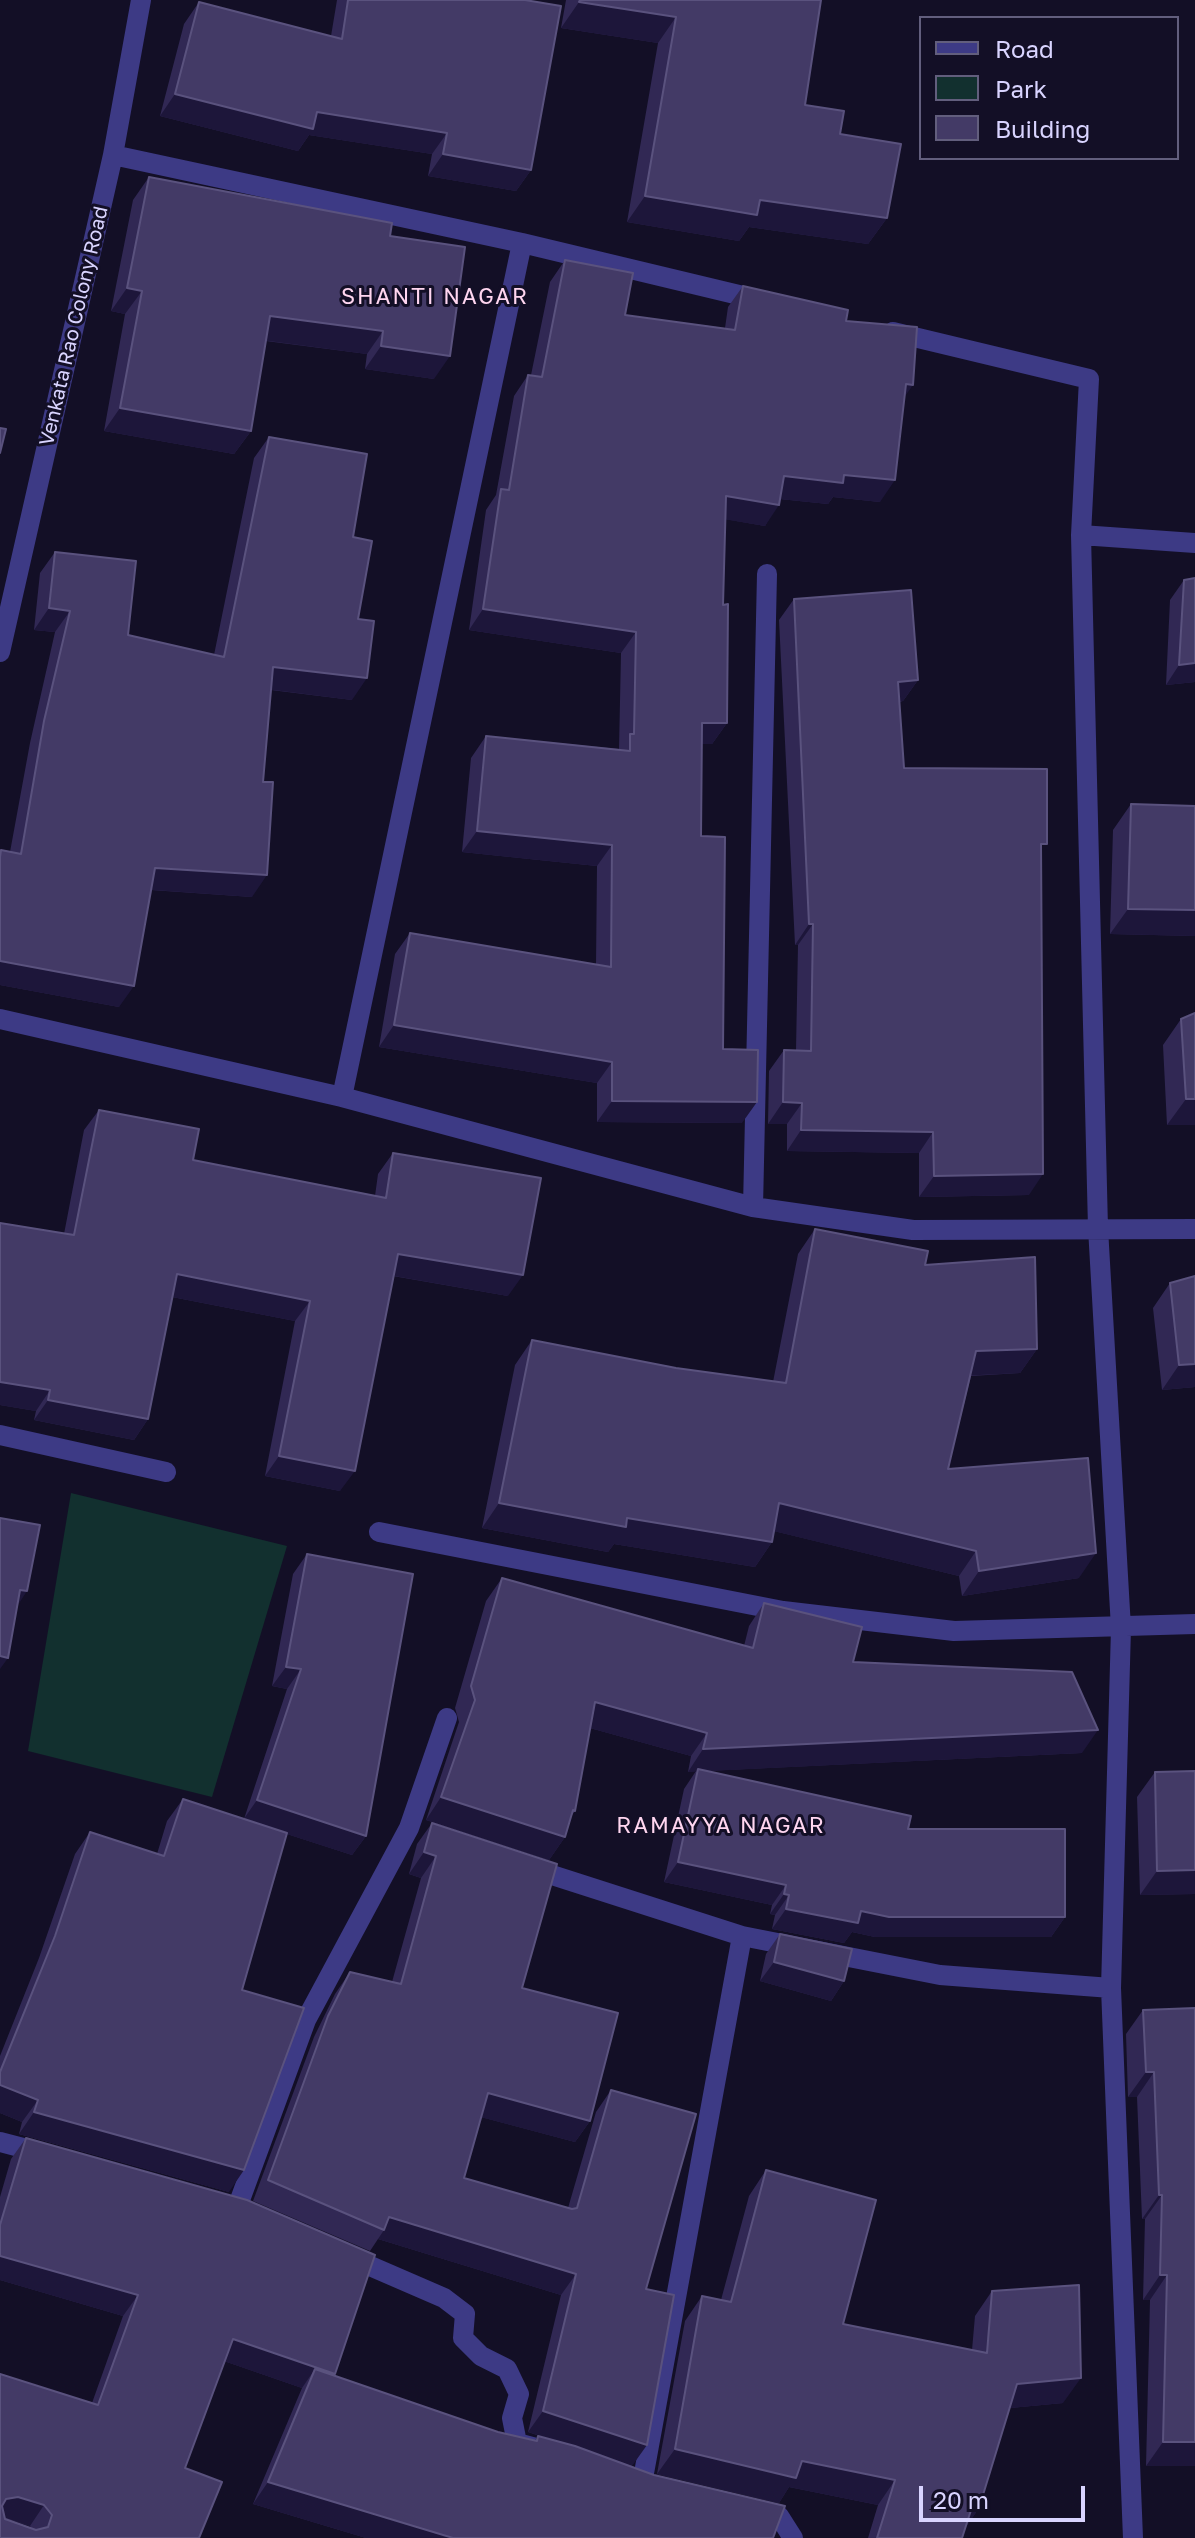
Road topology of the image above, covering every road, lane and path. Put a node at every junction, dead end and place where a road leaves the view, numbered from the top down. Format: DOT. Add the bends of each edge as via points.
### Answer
graph roads {
  1 [pos="141,0"];
  2 [pos="113,155"];
  3 [pos="522,243"];
  4 [pos="783,305"];
  5 [pos="874,328"];
  6 [pos="1081,535"];
  7 [pos="1195,543"];
  8 [pos="767,574"];
  9 [pos="3,627"];
  10 [pos="0,652"];
  11 [pos="0,1019"];
  12 [pos="342,1097"];
  13 [pos="753,1207"];
  14 [pos="1098,1228"];
  15 [pos="1195,1229"];
  16 [pos="0,1435"];
  17 [pos="166,1472"];
  18 [pos="379,1532"];
  19 [pos="1195,1624"];
  20 [pos="1121,1628"];
  21 [pos="447,1718"];
  22 [pos="409,1828"];
  23 [pos="435,1836"];
  24 [pos="504,1859"];
  25 [pos="742,1936"];
  26 [pos="1111,1988"];
  27 [pos="0,2142"];
  28 [pos="61,2159"];
  29 [pos="197,2197"];
  30 [pos="334,2250"];
  31 [pos="552,2452"];
  32 [pos="616,2474"];
  33 [pos="642,2484"];
  34 [pos="672,2491"];
  35 [pos="733,2505"];
  36 [pos="793,2538"];
  37 [pos="1133,2538"];
  1 -- 2 [label="street, Venkata Rao Colony Road"];
  2 -- 3 [label="street"];
  2 -- 9 [label="street, Venkata Rao Colony Road"];
  3 -- 4 [label="street"];
  3 -- 12 [label="street"];
  5 -- 6 [label="street" via="1089,379"];
  6 -- 7 [label="street"];
  6 -- 14 [label="street"];
  8 -- 13 [label="street"];
  9 -- 10 [label="street, Venkata Rao Colony Road"];
  11 -- 12 [label="street"];
  12 -- 13 [label="street"];
  13 -- 14 [label="street" via="913,1230"];
  14 -- 15 [label="street"];
  14 -- 20 [label="street"];
  16 -- 17 [label="street"];
  18 -- 20 [label="street" via="783,1611 954,1631"];
  19 -- 20 [label="street"];
  20 -- 26 [label="street"];
  21 -- 22 [label="street"];
  22 -- 23 [label="street"];
  22 -- 29 [label="street" via="306,2020 244,2211"];
  24 -- 25 [label="street"];
  25 -- 26 [label="street" via="940,1975"];
  25 -- 33 [label="street"];
  26 -- 37 [label="street"];
  27 -- 28 [label="street"];
  30 -- 31 [label="street" via="444,2298 465,2314 463,2338 481,2356 507,2369 519,2394 512,2418 517,2443"];
  32 -- 33 [label="street"];
  33 -- 34 [label="street"];
  35 -- 36 [label="street" via="779,2516"];
}
